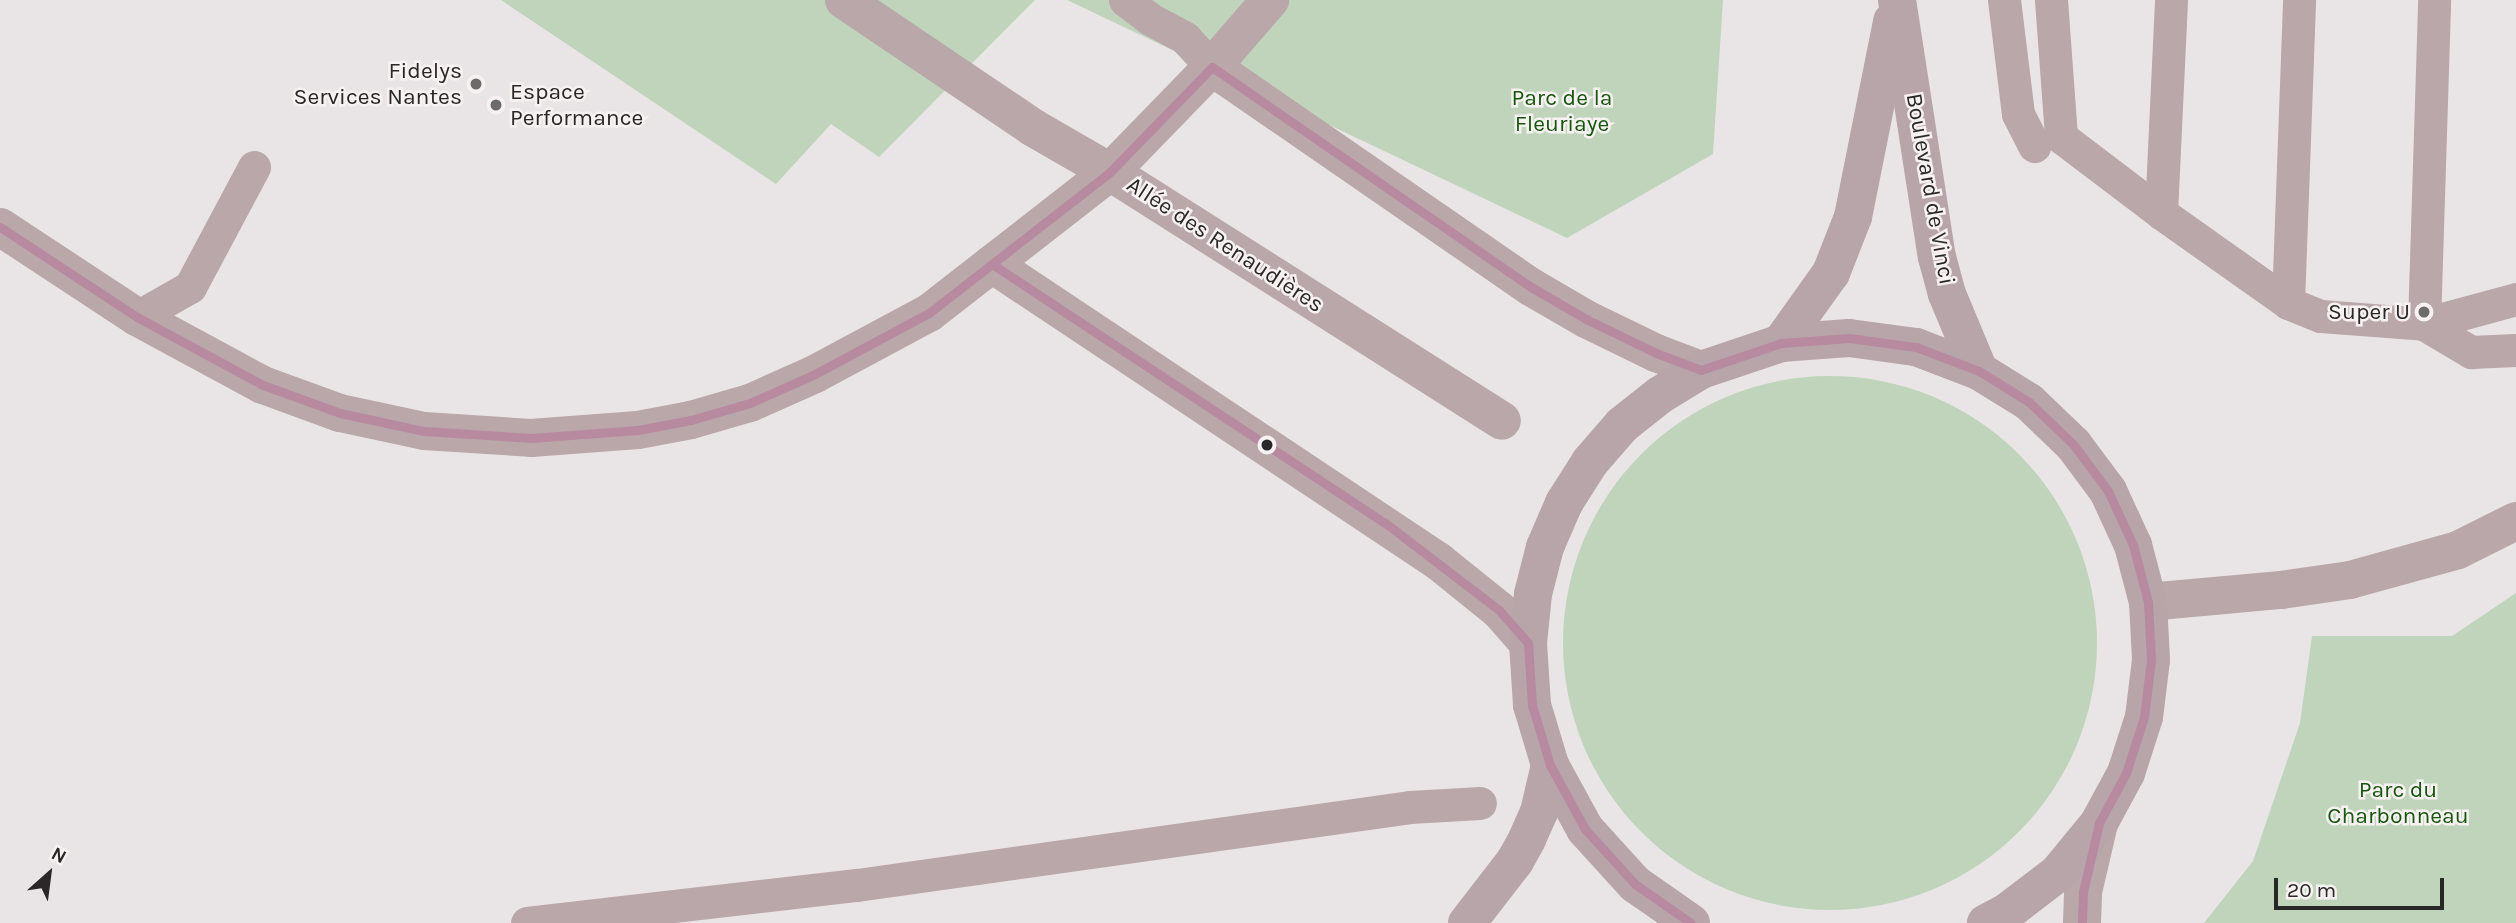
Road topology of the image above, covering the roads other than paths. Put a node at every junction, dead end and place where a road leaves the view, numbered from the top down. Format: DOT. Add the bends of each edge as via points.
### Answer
graph roads {
  1 [pos="844,0"];
  2 [pos="1125,0"];
  3 [pos="1270,0"];
  4 [pos="2004,0"];
  5 [pos="2051,0"];
  6 [pos="2171,0"];
  7 [pos="2298,0"];
  8 [pos="2434,0"];
  9 [pos="1897,1"];
  10 [pos="1212,67"];
  11 [pos="2048,141"];
  12 [pos="254,167"];
  13 [pos="1110,172"];
  14 [pos="2161,213"];
  15 [pos="0,227"];
  16 [pos="992,264"];
  17 [pos="2516,299"];
  18 [pos="2288,303"];
  19 [pos="137,317"];
  20 [pos="2424,324"];
  21 [pos="1781,343"];
  22 [pos="2516,350"];
  23 [pos="1701,370"];
  24 [pos="1979,371"];
  25 [pos="1502,421"];
  26 [pos="2516,521"];
  27 [pos="2148,602"];
  28 [pos="1528,643"];
  29 [pos="1550,765"];
  30 [pos="1480,803"];
  31 [pos="2099,823"];
  32 [pos="527,923"];
  33 [pos="1467,923"];
  34 [pos="1691,923"];
  35 [pos="1986,923"];
  36 [pos="2082,923"];
  1 -- 13 [label="street, Allée des Renaudières" via="1032,127"];
  2 -- 10 [label="lane" via="1185,38"];
  3 -- 10 [label="street"];
  4 -- 11 [label="lane" via="2018,114"];
  5 -- 11 [label="lane"];
  6 -- 14 [label="lane"];
  7 -- 18 [label="lane"];
  8 -- 20 [label="lane"];
  9 -- 21 [label="main road, Boulevard de Vinci" via="1853,217 1831,273"];
  9 -- 24 [label="main road, Boulevard de Vinci" via="1937,257"];
  10 -- 13 [label="street"];
  10 -- 23 [label="street" via="1531,287 1586,320"];
  11 -- 14 [label="lane"];
  12 -- 19 [label="lane" via="190,287"];
  13 -- 16 [label="street"];
  13 -- 25 [label="street, Allée des Renaudières"];
  14 -- 18 [label="lane"];
  15 -- 19 [label="street"];
  16 -- 19 [label="street" via="929,313 750,403 691,421 638,430 531,438 424,431 340,413 262,385"];
  16 -- 28 [label="street" via="1438,561 1499,610"];
  17 -- 20 [label="lane"];
  18 -- 20 [label="lane" via="2321,316"];
  20 -- 22 [label="lane" via="2471,352"];
  21 -- 23 [label="main road"];
  21 -- 24 [label="main road" via="1849,338 1902,345"];
  23 -- 28 [label="main road" via="1622,425 1590,462 1564,503 1545,547 1533,594"];
  24 -- 27 [label="main road" via="2029,402 2073,444 2108,491 2133,545"];
  26 -- 27 [label="street" via="2458,550 2350,579"];
  27 -- 31 [label="main road" via="2151,660 2144,718 2126,773"];
  28 -- 29 [label="main road" via="1532,705"];
  29 -- 33 [label="main road" via="1539,812 1516,861"];
  29 -- 34 [label="main road" via="1586,829 1618,866 1635,884"];
  30 -- 32 [label="lane" via="1410,807 867,884"];
  31 -- 35 [label="main road" via="2058,873"];
  31 -- 36 [label="street" via="2083,892"];
}
